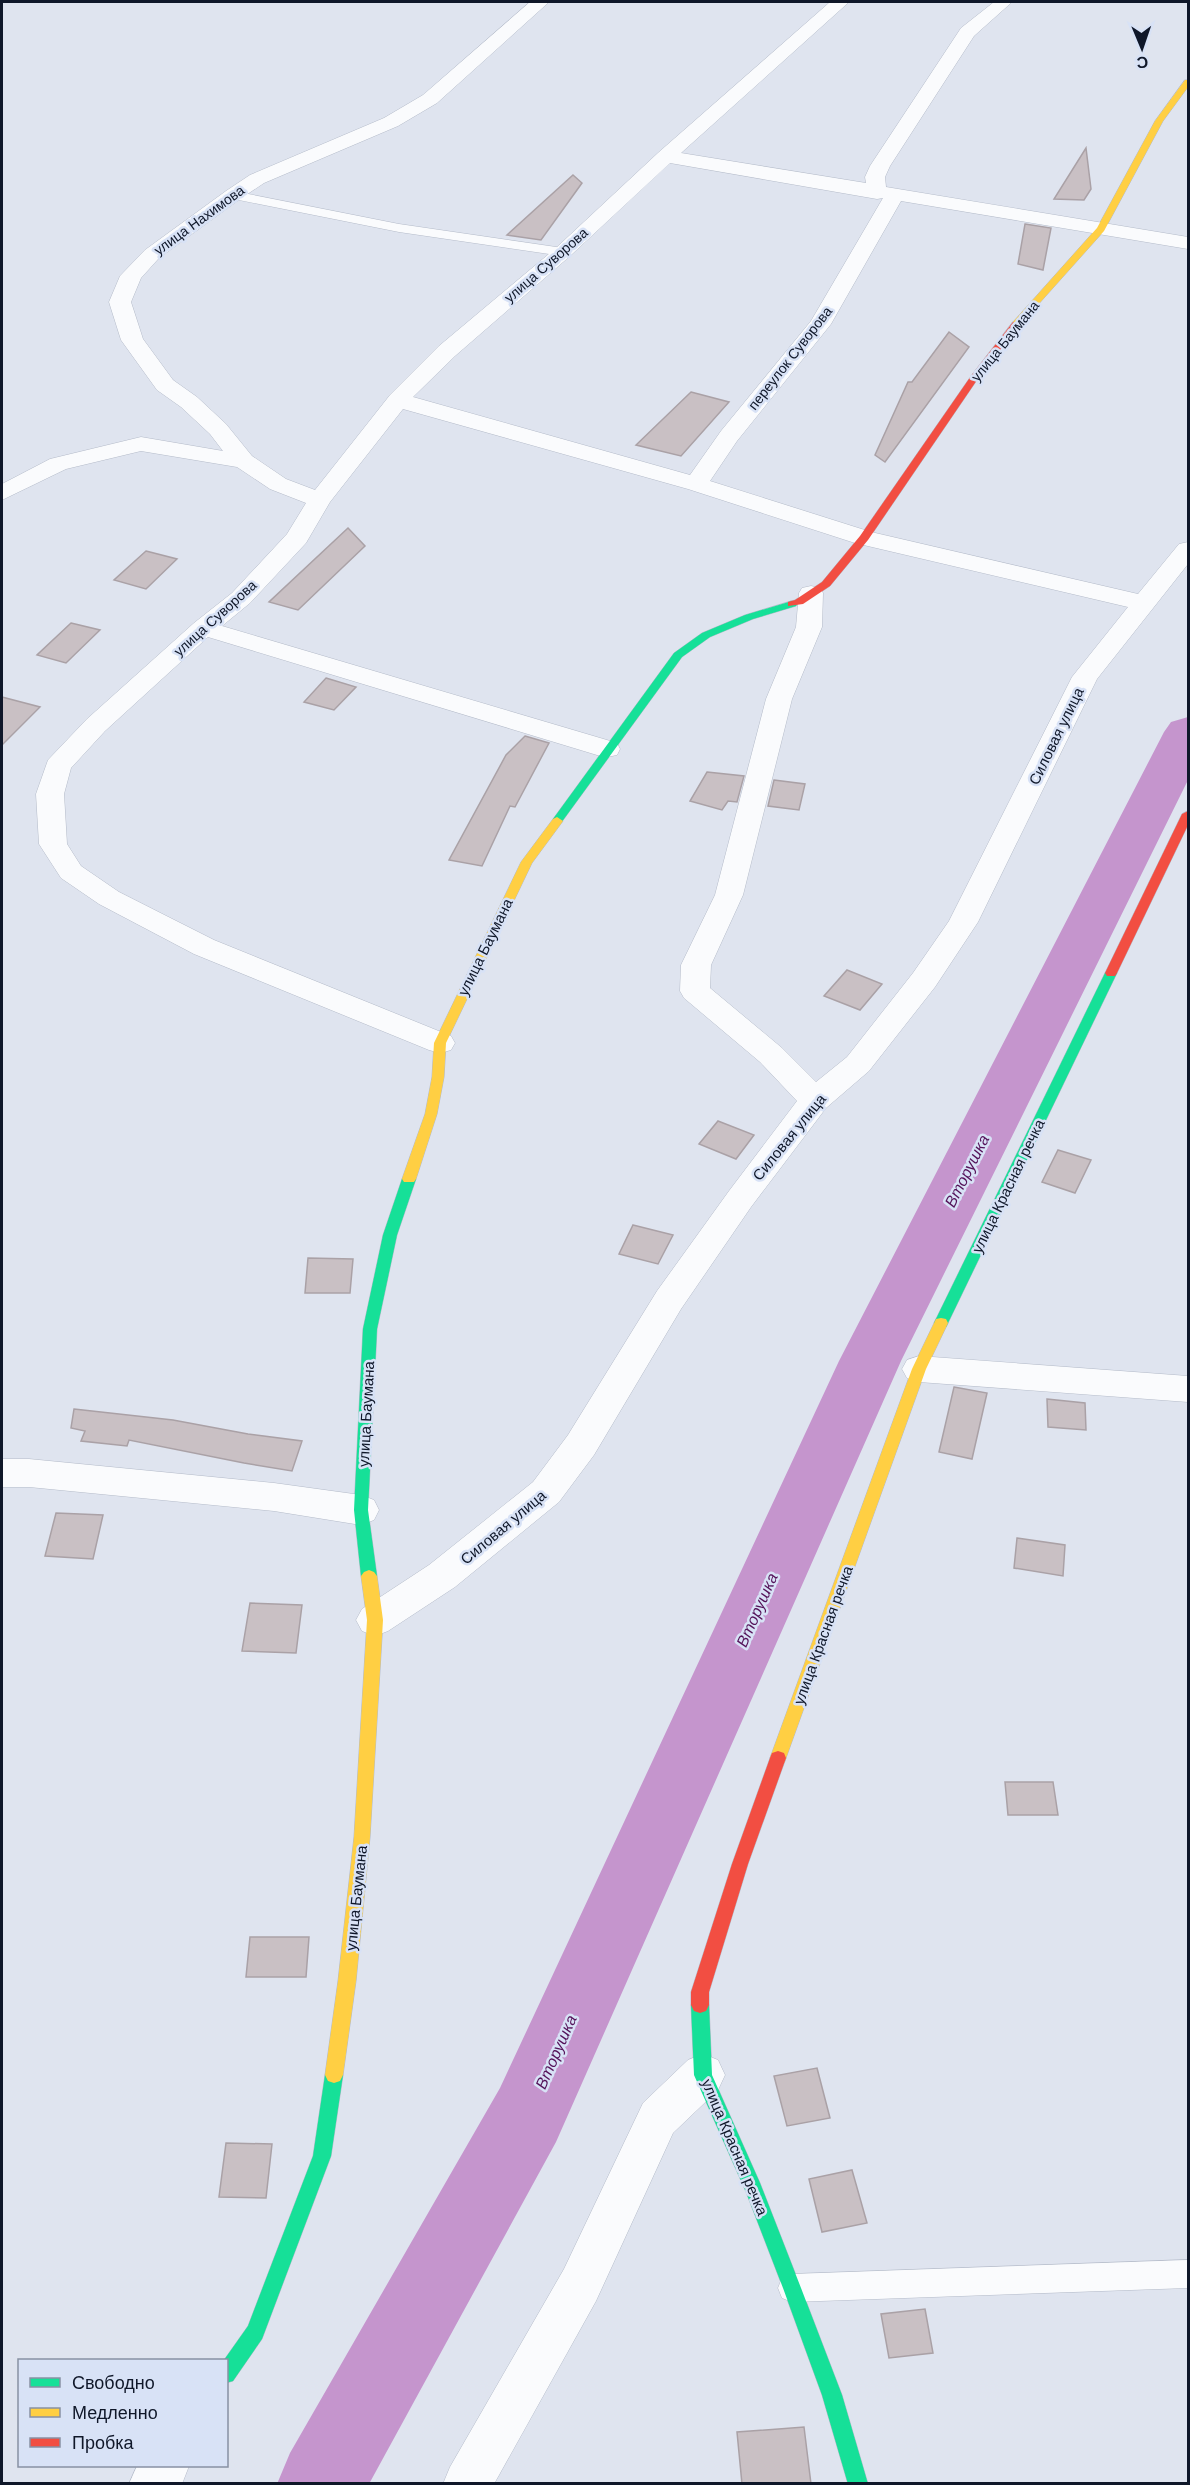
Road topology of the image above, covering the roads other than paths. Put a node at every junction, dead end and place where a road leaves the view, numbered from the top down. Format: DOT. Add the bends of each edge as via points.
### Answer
graph roads {
  1 [pos="540,2"];
  2 [pos="840,2"];
  3 [pos="1004,2"];
  4 [pos="1188,82"];
  5 [pos="666,156"];
  6 [pos="885,194"];
  7 [pos="233,195"];
  8 [pos="1101,229"];
  9 [pos="1188,243"];
  10 [pos="563,252"];
  11 [pos="398,400"];
  12 [pos="244,461"];
  13 [pos="696,484"];
  14 [pos="2,493"];
  15 [pos="320,500"];
  16 [pos="864,538"];
  17 [pos="1188,549"];
  18 [pos="811,593"];
  19 [pos="1144,603"];
  20 [pos="203,628"];
  21 [pos="607,749"];
  22 [pos="1188,814"];
  23 [pos="440,1043"];
  24 [pos="815,1100"];
  25 [pos="919,1369"];
  26 [pos="1188,1389"];
  27 [pos="2,1473"];
  28 [pos="361,1510"];
  29 [pos="375,1620"];
  30 [pos="703,2075"];
  31 [pos="1188,2274"];
  32 [pos="792,2288"];
  33 [pos="228,2371"];
  34 [pos="164,2467"];
  35 [pos="153,2484"];
  36 [pos="467,2484"];
  37 [pos="858,2484"];
  1 -- 7 [label="street, улица Нахимова" via="430,99 391,122 257,179"];
  2 -- 5 [label="street, улица Суворова"];
  3 -- 6 [label="street, переулок Суворова" via="967,32 880,166 875,177"];
  4 -- 8 [label="street, улица Баумана" via="1159,121"];
  5 -- 6 [label="street"];
  5 -- 10 [label="street, улица Суворова"];
  6 -- 8 [label="street"];
  6 -- 13 [label="street, переулок Суворова" via="862,254 820,324 729,436"];
  7 -- 10 [label="lane" via="387,226"];
  7 -- 12 [label="street, улица Нахимова" via="152,254 131,276 120,302 132,340 165,385 218,429"];
  8 -- 9 [label="street"];
  8 -- 16 [label="street, улица Баумана" via="974,378"];
  10 -- 11 [label="street, улица Суворова" via="447,351"];
  11 -- 13 [label="street"];
  11 -- 15 [label="street, улица Суворова"];
  12 -- 14 [label="street" via="141,444 58,464"];
  12 -- 15 [label="street, улица Нахимова" via="278,484"];
  13 -- 16 [label="street"];
  15 -- 20 [label="street, улица Суворова" via="297,538 241,598"];
  16 -- 18 [label="street, улица Баумана" via="826,584"];
  16 -- 19 [label="street"];
  17 -- 19 [label="street, Силовая улица"];
  18 -- 21 [label="street, улица Баумана" via="799,602 706,635 678,655"];
  18 -- 24 [label="street" via="809,627 779,699 729,895 696,965 695,992 771,1055"];
  19 -- 24 [label="street, Силовая улица" via="1085,677 963,922 924,980 858,1064"];
  20 -- 21 [label="street"];
  20 -- 23 [label="street, улица Суворова" via="96,725 58,766 50,794 54,844 71,872 109,898 194,942"];
  21 -- 23 [label="street, улица Баумана" via="527,862"];
  22 -- 25 [label="street, улица Красная речка"];
  23 -- 28 [label="street, улица Баумана" via="431,1114 390,1235 370,1329"];
  24 -- 29 [label="street, Силовая улица" via="669,1300 581,1444 546,1492 442,1576"];
  25 -- 26 [label="street"];
  25 -- 30 [label="street, улица Красная речка" via="740,1864 700,1992"];
  27 -- 28 [label="street" via="262,1496"];
  28 -- 29 [label="street, улица Баумана"];
  29 -- 33 [label="street, улица Баумана" via="362,1837 347,1981 322,2156 255,2332"];
  30 -- 32 [label="street, улица Красная речка" via="754,2189"];
  30 -- 36 [label="street" via="658,2118 580,2285"];
  31 -- 32 [label="lane"];
  32 -- 37 [label="street, улица Красная речка" via="832,2395"];
  34 -- 35 [label="street"];
}
